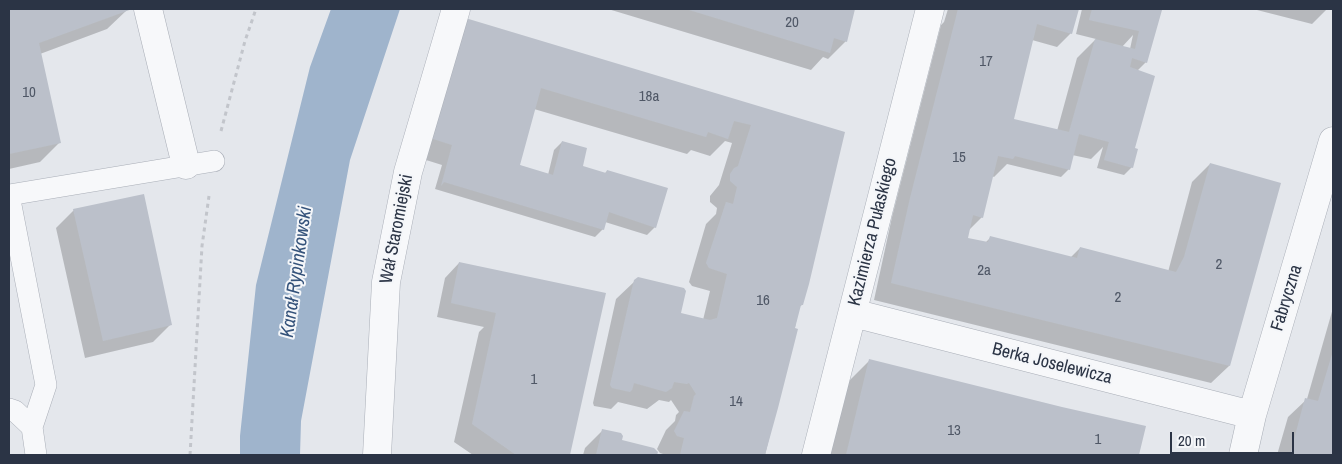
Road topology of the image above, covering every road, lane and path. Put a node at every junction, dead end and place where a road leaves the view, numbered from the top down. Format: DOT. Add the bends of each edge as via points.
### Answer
graph roads {
  1 [pos="148,9"];
  2 [pos="256,9"];
  3 [pos="456,9"];
  4 [pos="930,9"];
  5 [pos="1333,141"];
  6 [pos="214,161"];
  7 [pos="186,165"];
  8 [pos="9,195"];
  9 [pos="853,313"];
  10 [pos="9,409"];
  11 [pos="1252,415"];
  12 [pos="32,427"];
  13 [pos="36,455"];
  14 [pos="190,455"];
  15 [pos="377,455"];
  16 [pos="816,455"];
  17 [pos="1243,455"];
  1 -- 7 [label="street"];
  2 -- 6 [label="path"];
  3 -- 15 [label="street, Wał Staromiejski" via="408,172 386,282"];
  4 -- 9 [label="street, Kazimierza Pułaskiego"];
  5 -- 11 [label="street, Fabryczna"];
  6 -- 7 [label="lane"];
  6 -- 14 [label="path" via="202,246"];
  7 -- 8 [label="lane"];
  8 -- 12 [label="lane" via="46,385"];
  9 -- 11 [label="street, Berka Joselewicza"];
  9 -- 16 [label="street, Kazimierza Pułaskiego"];
  10 -- 12 [label="lane"];
  11 -- 17 [label="street, Fabryczna"];
  12 -- 13 [label="lane"];
}
